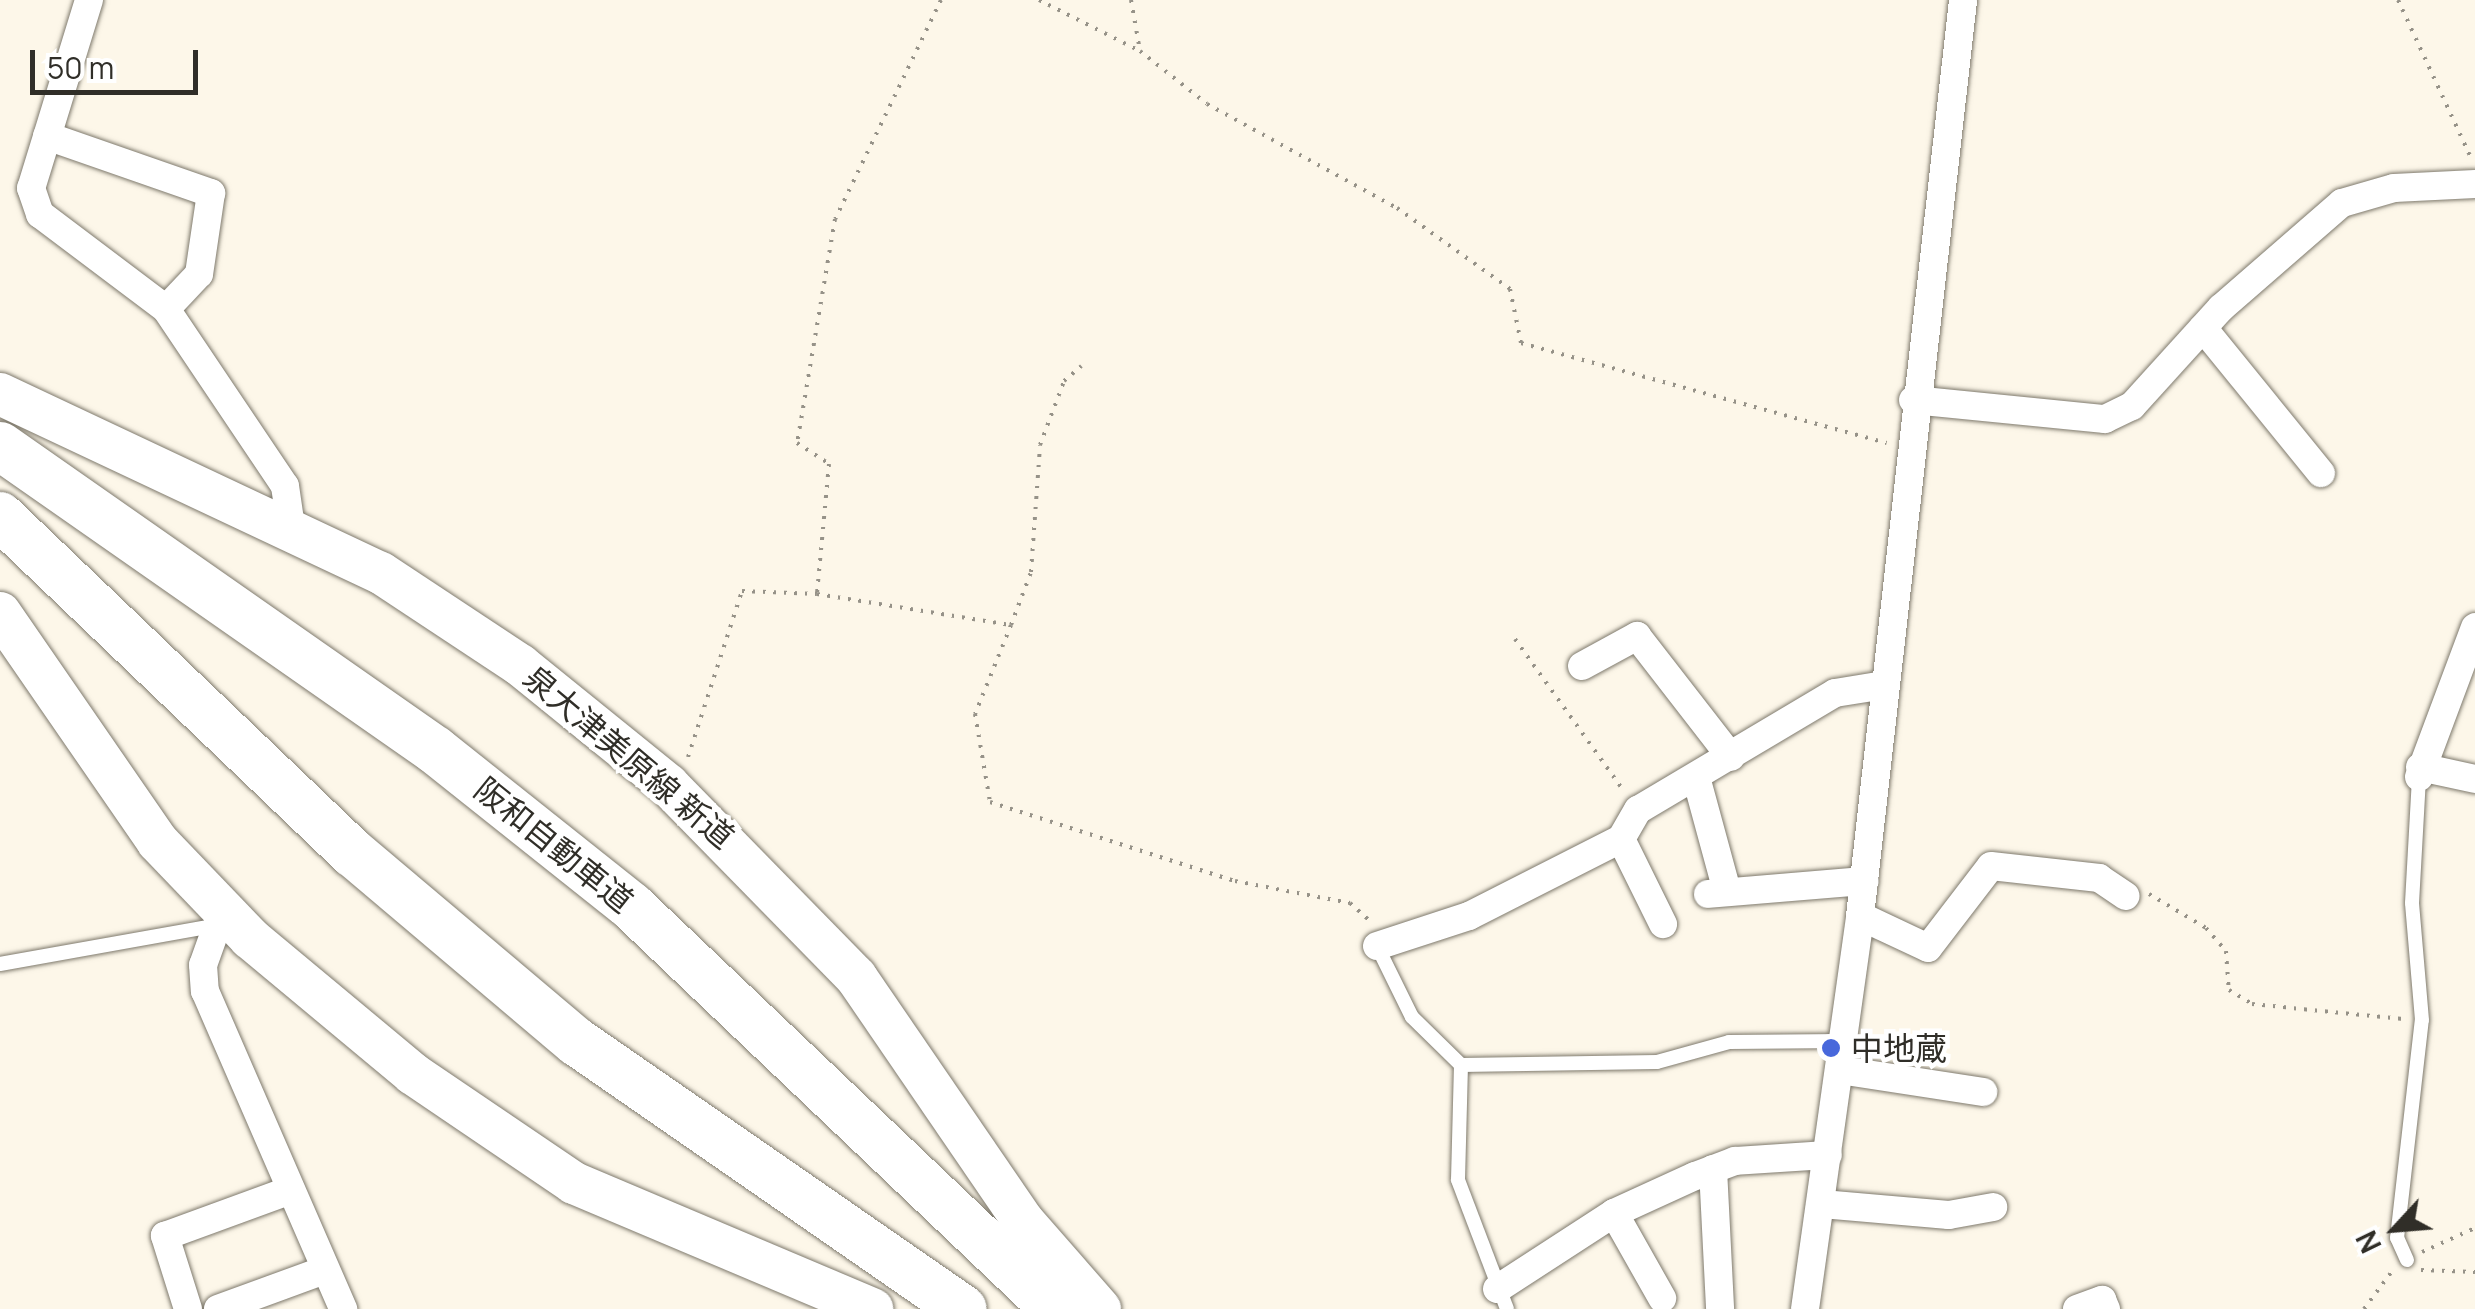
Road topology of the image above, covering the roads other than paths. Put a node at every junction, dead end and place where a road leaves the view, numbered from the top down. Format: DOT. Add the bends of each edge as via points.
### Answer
graph roads {
  1 [pos="89,0"];
  2 [pos="1963,0"];
  3 [pos="47,136"];
  4 [pos="2475,184"];
  5 [pos="166,309"];
  6 [pos="2203,328"];
  7 [pos="0,394"];
  8 [pos="1913,400"];
  9 [pos="0,446"];
  10 [pos="2321,473"];
  11 [pos="0,516"];
  12 [pos="291,526"];
  13 [pos="0,612"];
  14 [pos="2475,627"];
  15 [pos="1582,666"];
  16 [pos="1885,686"];
  17 [pos="1731,757"];
  18 [pos="2420,772"];
  19 [pos="1696,777"];
  20 [pos="2475,779"];
  21 [pos="1620,839"];
  22 [pos="1864,881"];
  23 [pos="2126,896"];
  24 [pos="1860,916"];
  25 [pos="218,919"];
  26 [pos="1663,924"];
  27 [pos="1377,946"];
  28 [pos="0,964"];
  29 [pos="1844,1041"];
  30 [pos="1462,1065"];
  31 [pos="1840,1070"];
  32 [pos="1983,1092"];
  33 [pos="1828,1155"];
  34 [pos="1713,1169"];
  35 [pos="288,1191"];
  36 [pos="1822,1204"];
  37 [pos="1992,1206"];
  38 [pos="1614,1213"];
  39 [pos="2407,1260"];
  40 [pos="322,1271"];
  41 [pos="1662,1298"];
  42 [pos="1502,1299"];
  43 [pos="188,1309"];
  44 [pos="218,1309"];
  45 [pos="343,1309"];
  46 [pos="873,1309"];
  47 [pos="962,1309"];
  48 [pos="1054,1309"];
  49 [pos="1100,1309"];
  50 [pos="1720,1309"];
  51 [pos="1805,1309"];
  52 [pos="2077,1309"];
  53 [pos="2106,1309"];
  1 -- 3 [label="street"];
  2 -- 8 [label="street"];
  3 -- 5 [label="street" via="31,188 40,214"];
  3 -- 5 [label="street" via="211,193 199,274"];
  4 -- 6 [label="street" via="2394,188 2342,202"];
  5 -- 12 [label="street" via="285,486"];
  6 -- 8 [label="street" via="2132,406 2105,419"];
  6 -- 10 [label="street"];
  7 -- 12 [label="main road, 泉大津美原線 新道"];
  8 -- 16 [label="street"];
  9 -- 48 [label="highway, 阪和自動車道" via="435,750 631,906"];
  11 -- 47 [label="highway" via="353,854 577,1042"];
  12 -- 49 [label="main road, 泉大津美原線 新道" via="456,620 668,785 856,977 1023,1221"];
  13 -- 25 [label="main road" via="114,784"];
  14 -- 18 [label="street"];
  15 -- 17 [label="street" via="1638,636"];
  16 -- 17 [label="street" via="1836,692"];
  16 -- 22 [label="street"];
  17 -- 19 [label="street"];
  18 -- 20 [label="street"];
  18 -- 39 [label="lane" via="2412,904 2422,1020 2397,1238"];
  19 -- 21 [label="street" via="1638,810"];
  19 -- 22 [label="street" via="1717,892"];
  21 -- 26 [label="street"];
  21 -- 27 [label="street" via="1469,916"];
  22 -- 24 [label="street"];
  23 -- 24 [label="street" via="2099,878 1991,866 1928,948"];
  24 -- 29 [label="street"];
  25 -- 28 [label="lane"];
  25 -- 35 [label="street" via="205,991"];
  25 -- 46 [label="main road" via="487,1130 646,1216"];
  27 -- 30 [label="lane" via="1412,1017"];
  29 -- 30 [label="lane" via="1729,1042 1657,1062"];
  29 -- 31 [label="street"];
  30 -- 42 [label="lane" via="1458,1180"];
  31 -- 32 [label="street"];
  31 -- 33 [label="street"];
  33 -- 34 [label="street"];
  33 -- 36 [label="street"];
  34 -- 38 [label="street"];
  34 -- 50 [label="street"];
  35 -- 40 [label="street"];
  35 -- 43 [label="street" via="165,1236"];
  36 -- 37 [label="street" via="1949,1214"];
  36 -- 51 [label="street"];
  38 -- 41 [label="street"];
  38 -- 42 [label="street"];
  40 -- 44 [label="street"];
  40 -- 45 [label="street"];
  52 -- 53 [label="street" via="2102,1300"];
}
